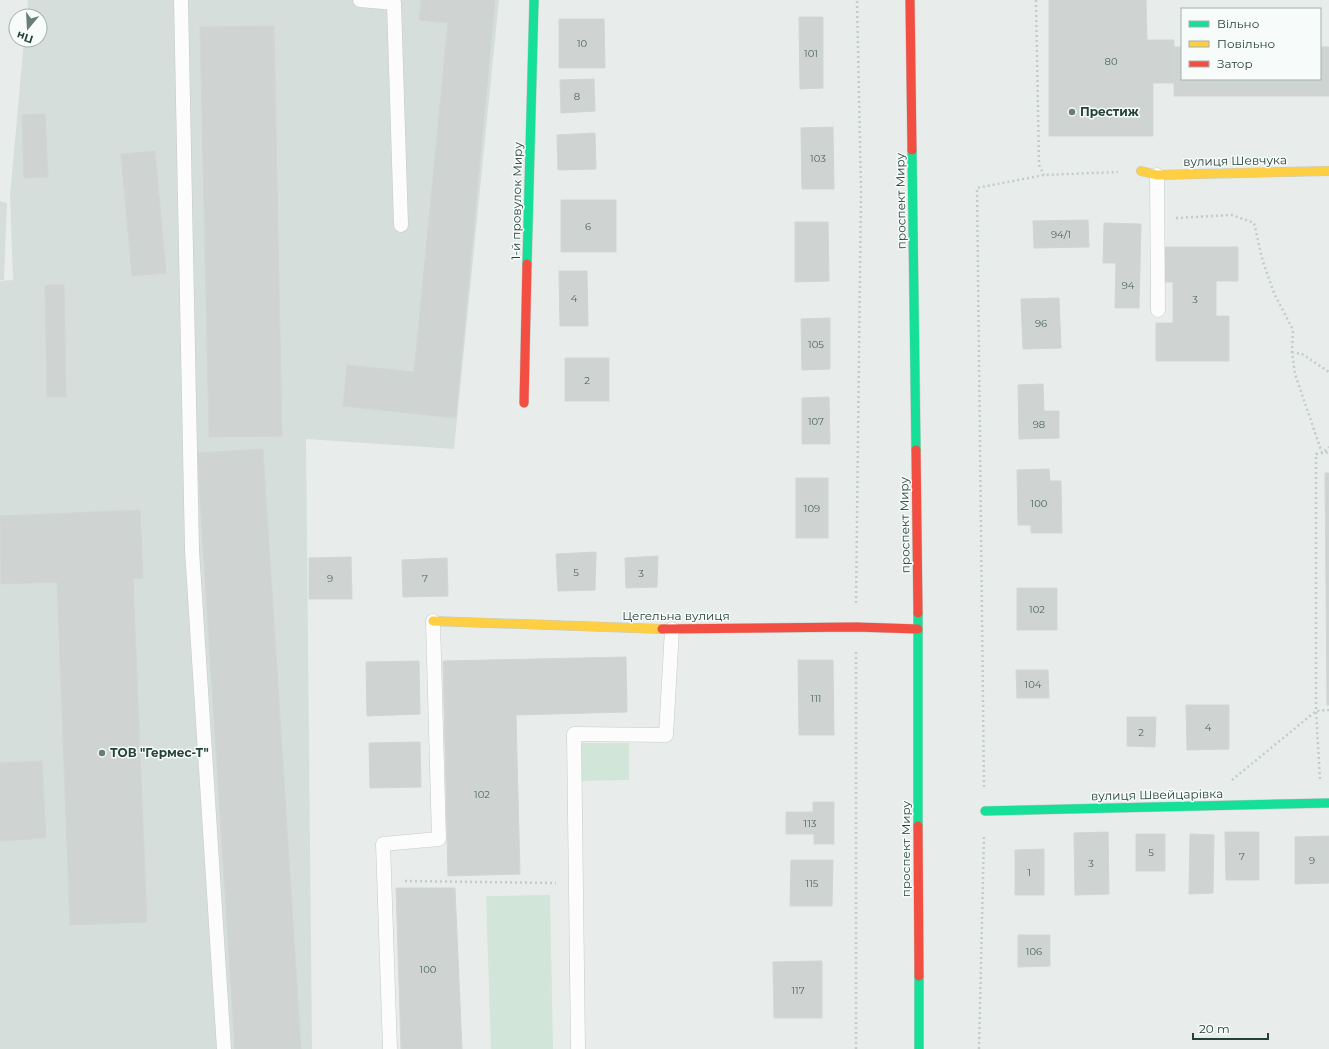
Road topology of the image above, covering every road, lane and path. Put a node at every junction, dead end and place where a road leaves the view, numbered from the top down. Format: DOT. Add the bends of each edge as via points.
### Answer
graph roads {
  1 [pos="181,0"];
  2 [pos="360,0"];
  3 [pos="534,0"];
  4 [pos="857,0"];
  5 [pos="910,0"];
  6 [pos="1036,0"];
  7 [pos="1141,171"];
  8 [pos="1329,171"];
  9 [pos="1157,174"];
  10 [pos="1044,176"];
  11 [pos="1158,215"];
  12 [pos="401,226"];
  13 [pos="1158,310"];
  14 [pos="1292,352"];
  15 [pos="1329,372"];
  16 [pos="524,403"];
  17 [pos="1329,447"];
  18 [pos="1329,452"];
  19 [pos="1322,453"];
  20 [pos="433,621"];
  21 [pos="856,626"];
  22 [pos="918,629"];
  23 [pos="672,630"];
  24 [pos="1329,710"];
  25 [pos="1316,711"];
  26 [pos="1231,781"];
  27 [pos="1325,803"];
  28 [pos="985,811"];
  29 [pos="384,881"];
  30 [pos="576,883"];
  31 [pos="224,1049"];
  32 [pos="390,1049"];
  33 [pos="578,1049"];
  34 [pos="856,1049"];
  35 [pos="919,1049"];
  36 [pos="979,1049"];
  1 -- 31 [label="lane" via="192,550"];
  2 -- 12 [label="lane" via="394,3"];
  3 -- 16 [label="street, 1-й провулок Миру"];
  4 -- 21 [label="path" via="861,190"];
  5 -- 22 [label="street, проспект Миру"];
  6 -- 10 [label="path" via="1039,165"];
  7 -- 9 [label="street, вулиця Шевчука"];
  7 -- 10 [label="path"];
  8 -- 9 [label="street, вулиця Шевчука"];
  9 -- 11 [label="lane"];
  10 -- 28 [label="path" via="976,188"];
  11 -- 13 [label="lane"];
  11 -- 14 [label="path" via="1177,218 1232,214 1254,224 1274,293 1293,330"];
  14 -- 15 [label="path" via="1302,354"];
  14 -- 19 [label="path" via="1295,374"];
  17 -- 19 [label="path"];
  18 -- 19 [label="path"];
  19 -- 25 [label="path" via="1316,454"];
  20 -- 23 [label="street, Цегельна вулиця"];
  20 -- 29 [label="lane" via="439,839 382,844"];
  21 -- 22 [label="street, Цегельна вулиця"];
  21 -- 23 [label="street, Цегельна вулиця"];
  21 -- 34 [label="path"];
  22 -- 35 [label="street, проспект Миру"];
  23 -- 30 [label="lane" via="666,735 574,734"];
  24 -- 25 [label="path"];
  25 -- 26 [label="path"];
  25 -- 27 [label="path"];
  27 -- 28 [label="street, вулиця Швейцарівка"];
  28 -- 36 [label="path"];
  29 -- 30 [label="path"];
  29 -- 32 [label="lane"];
  30 -- 33 [label="lane"];
}
